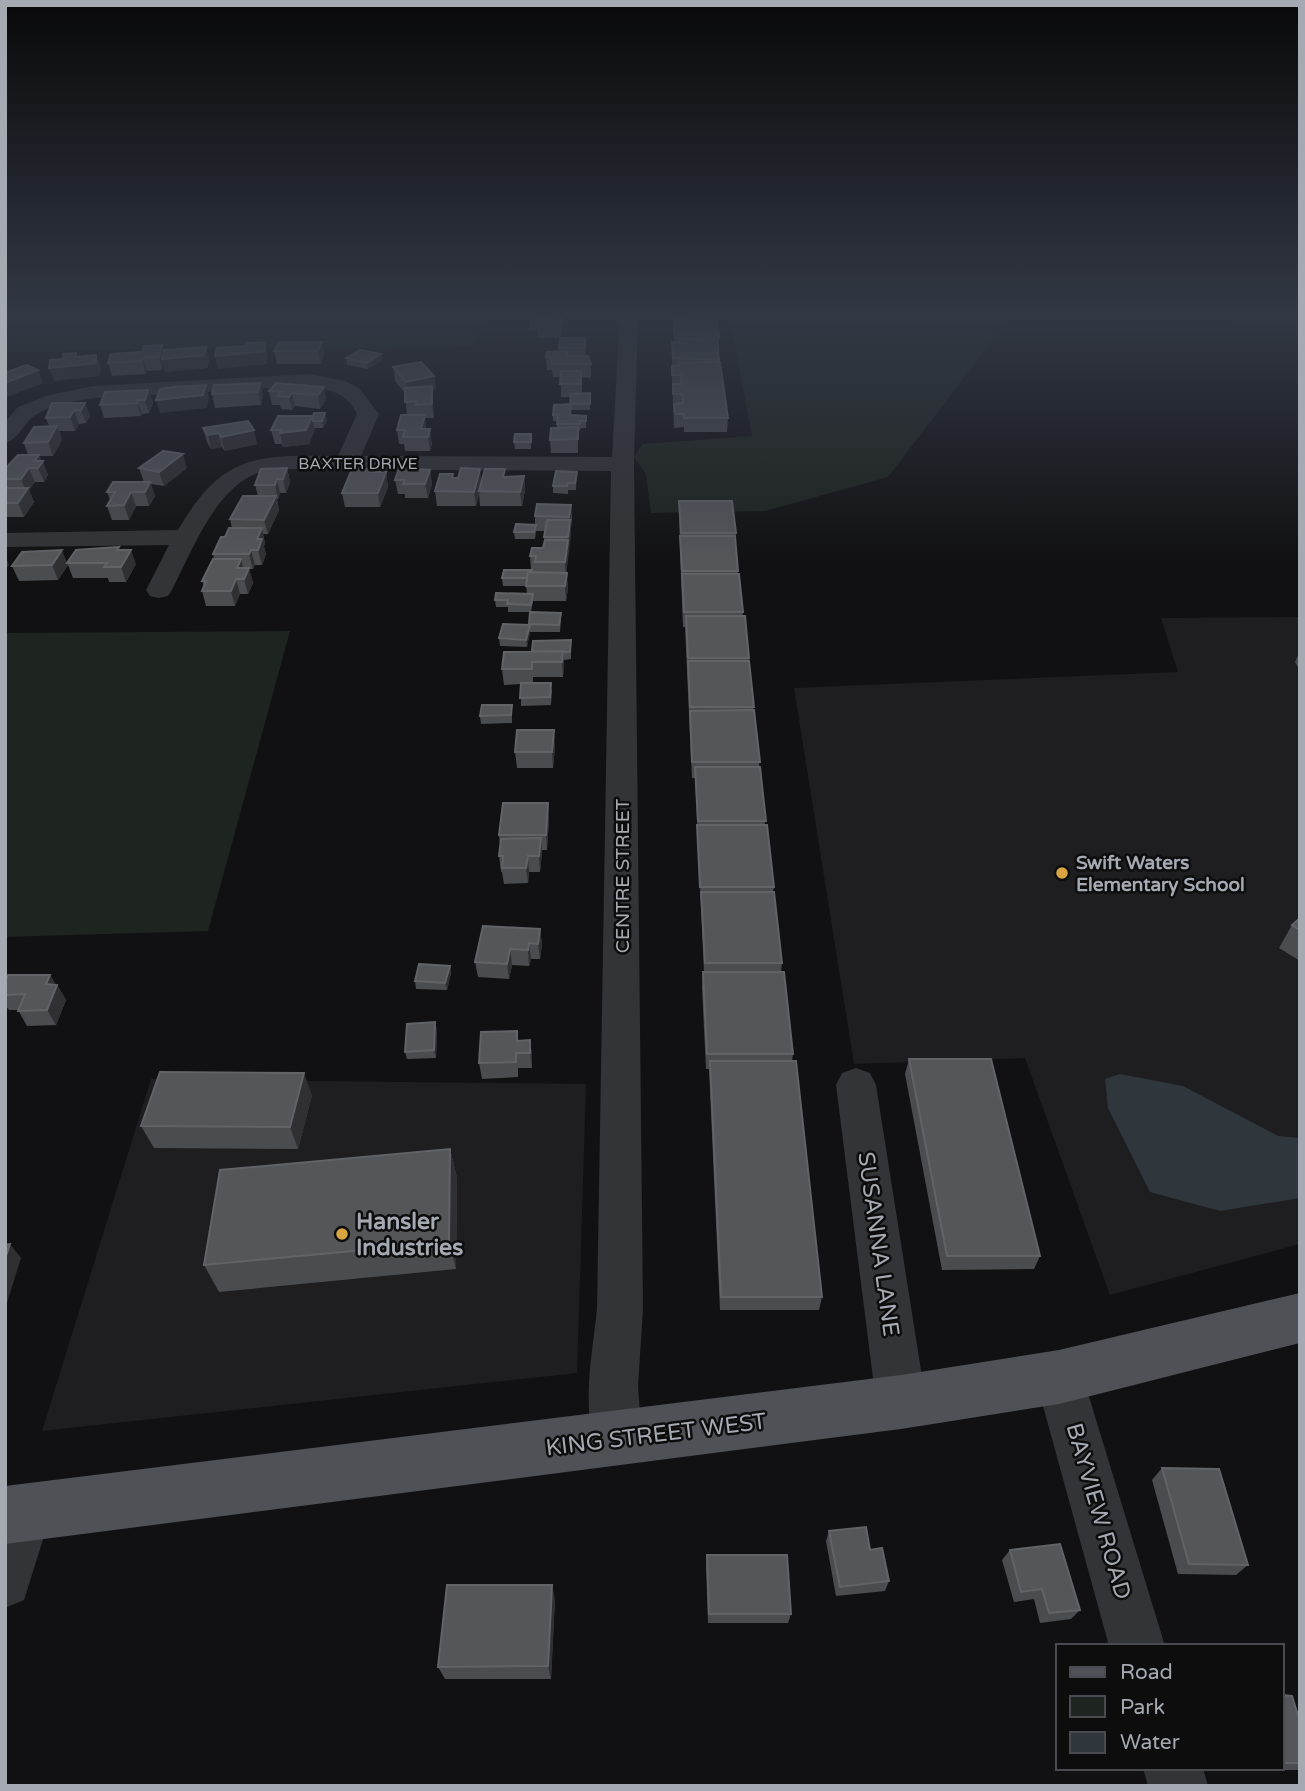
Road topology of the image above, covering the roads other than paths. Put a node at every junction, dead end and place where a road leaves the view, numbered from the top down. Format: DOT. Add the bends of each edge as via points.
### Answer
graph roads {
  1 [pos="75,396"];
  2 [pos="357,396"];
  3 [pos="626,396"];
  4 [pos="5,436"];
  5 [pos="346,463"];
  6 [pos="623,464"];
  7 [pos="188,537"];
  8 [pos="5,540"];
  9 [pos="159,590"];
  10 [pos="856,1085"];
  11 [pos="1300,1318"];
  12 [pos="1059,1377"];
  13 [pos="901,1402"];
  14 [pos="617,1440"];
  15 [pos="15,1514"];
  16 [pos="5,1581"];
  17 [pos="1136,1644"];
  1 -- 4 [label="street" via="26,412"];
  2 -- 5 [label="street" via="368,414"];
  3 -- 6 [label="street, CENTRE STREET"];
  5 -- 6 [label="street, BAXTER DRIVE"];
  5 -- 7 [label="street, BAXTER DRIVE" via="282,462 249,468 225,482"];
  6 -- 14 [label="street, CENTRE STREET"];
  7 -- 8 [label="street"];
  7 -- 9 [label="street, BAXTER DRIVE"];
  10 -- 13 [label="street, SUSANNA LANE"];
  11 -- 12 [label="main road, KING STREET WEST"];
  12 -- 13 [label="main road, KING STREET WEST"];
  12 -- 17 [label="street, BAYVIEW ROAD"];
  13 -- 14 [label="main road, KING STREET WEST"];
  14 -- 15 [label="main road, KING STREET WEST"];
  15 -- 16 [label="street"];
}
